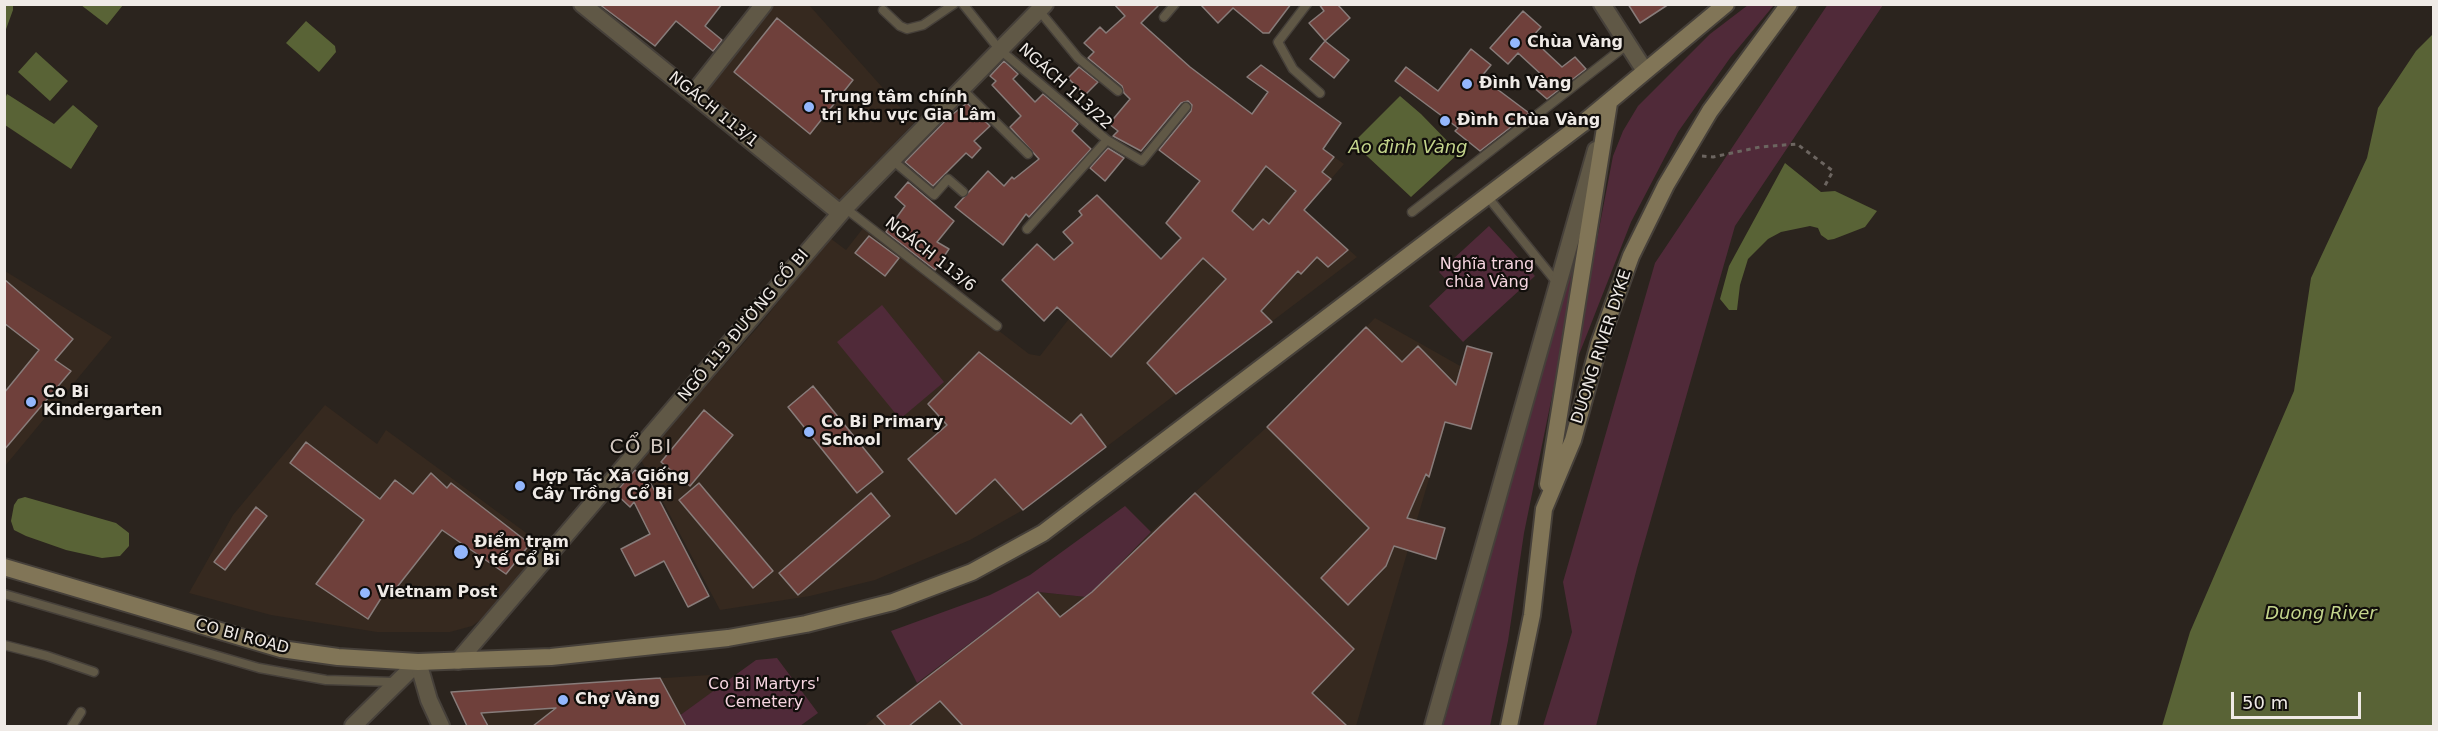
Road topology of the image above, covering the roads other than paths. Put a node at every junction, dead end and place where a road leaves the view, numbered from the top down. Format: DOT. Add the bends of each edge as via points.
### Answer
graph roads {
  1 [pos="764,4"];
  2 [pos="954,4"];
  3 [pos="963,4"];
  4 [pos="1175,4"];
  5 [pos="1307,4"];
  6 [pos="1602,4"];
  7 [pos="1726,4"];
  8 [pos="1789,4"];
  9 [pos="585,5"];
  10 [pos="1040,7"];
  11 [pos="883,10"];
  12 [pos="1710,11"];
  13 [pos="1164,17"];
  14 [pos="1628,44"];
  15 [pos="999,49"];
  16 [pos="1646,71"];
  17 [pos="961,88"];
  18 [pos="1118,91"];
  19 [pos="1320,93"];
  20 [pos="693,94"];
  21 [pos="1609,103"];
  22 [pos="1186,107"];
  23 [pos="1107,140"];
  24 [pos="1028,154"];
  25 [pos="891,159"];
  26 [pos="963,192"];
  27 [pos="1487,196"];
  28 [pos="842,211"];
  29 [pos="1412,212"];
  30 [pos="1028,229"];
  31 [pos="1558,284"];
  32 [pos="997,326"];
  33 [pos="1544,509"];
  34 [pos="4,567"];
  35 [pos="4,594"];
  36 [pos="4,645"];
  37 [pos="418,662"];
  38 [pos="458,662"];
  39 [pos="94,672"];
  40 [pos="398,682"];
  41 [pos="81,712"];
  42 [pos="72,726"];
  43 [pos="353,726"];
  44 [pos="441,726"];
  45 [pos="1433,726"];
  46 [pos="1509,726"];
  1 -- 20 [label="street"];
  2 -- 11 [label="lane" via="923,25 907,29"];
  3 -- 15 [label="lane, NGÁCH 113/22"];
  4 -- 13 [label="lane"];
  5 -- 19 [label="lane" via="1278,42 1293,69"];
  6 -- 14 [label="street"];
  7 -- 12 [label="main road, CO BI ROAD"];
  8 -- 33 [label="main road, DUONG RIVER DYKE" via="1740,68 1666,185 1632,256 1599,344 1573,440"];
  9 -- 20 [label="street, NGÁCH 113/1"];
  10 -- 15 [label="street, NGÕ 113 ĐƯỜNG CỔ BI"];
  10 -- 18 [label="lane" via="1078,58"];
  12 -- 16 [label="main road, CO BI ROAD"];
  14 -- 16 [label="street"];
  14 -- 29 [label="lane"];
  15 -- 17 [label="street, NGÕ 113 ĐƯỜNG CỔ BI"];
  15 -- 23 [label="lane, NGÁCH 113/22"];
  16 -- 21 [label="main road, CO BI ROAD"];
  17 -- 24 [label="lane"];
  17 -- 25 [label="street, NGÕ 113 ĐƯỜNG CỔ BI"];
  20 -- 28 [label="street, NGÁCH 113/1"];
  21 -- 27 [label="main road, CO BI ROAD"];
  21 -- 31 [label="street"];
  21 -- 33 [label="main road"];
  22 -- 23 [label="lane" via="1142,161"];
  23 -- 30 [label="lane, NGÁCH 113/22"];
  25 -- 26 [label="lane" via="934,195 948,179"];
  25 -- 28 [label="street, NGÕ 113 ĐƯỜNG CỔ BI"];
  27 -- 31 [label="lane"];
  27 -- 38 [label="main road, CO BI ROAD" via="1043,533 972,572 893,602 769,632 561,656"];
  28 -- 32 [label="lane, NGÁCH 113/6"];
  28 -- 38 [label="street, NGÕ 113 ĐƯỜNG CỔ BI"];
  31 -- 45 [label="street"];
  33 -- 46 [label="main road, DUONG RIVER DYKE" via="1532,615"];
  34 -- 37 [label="main road, CO BI ROAD" via="280,649"];
  35 -- 40 [label="lane" via="259,668 326,680"];
  36 -- 39 [label="lane"];
  37 -- 38 [label="main road, CO BI ROAD"];
  37 -- 40 [label="street"];
  37 -- 44 [label="street"];
  40 -- 43 [label="street"];
  41 -- 42 [label="lane"];
}
